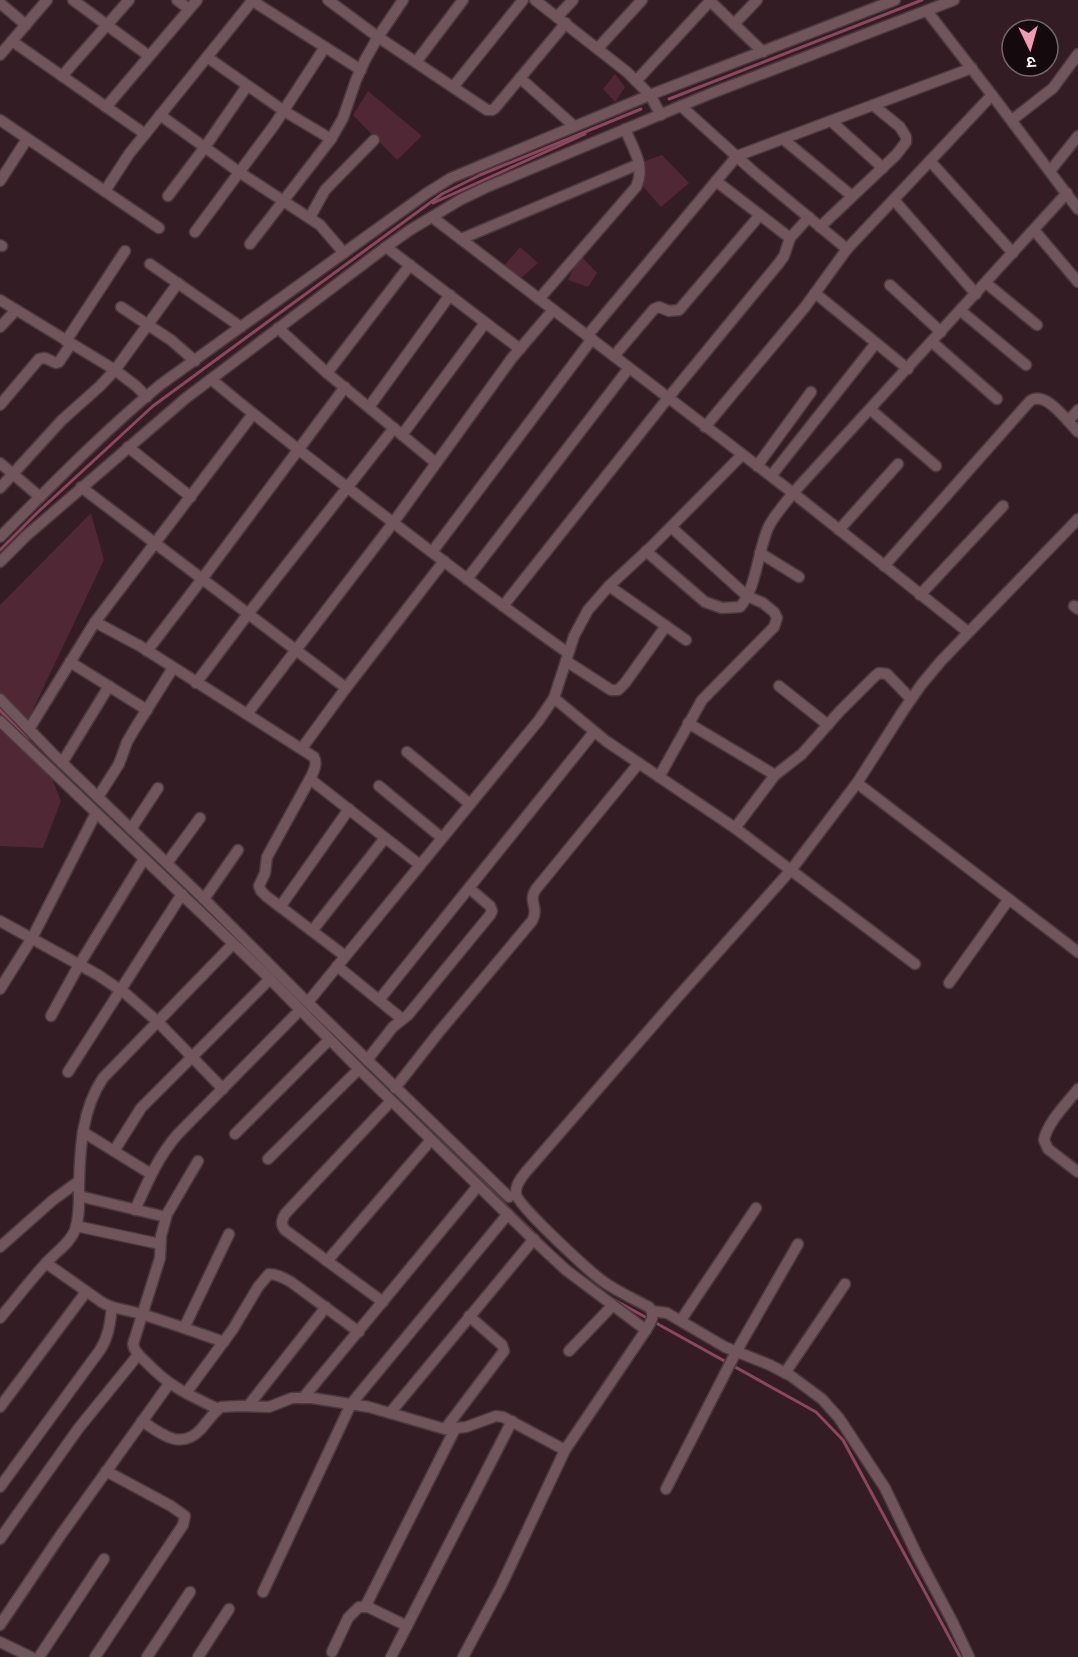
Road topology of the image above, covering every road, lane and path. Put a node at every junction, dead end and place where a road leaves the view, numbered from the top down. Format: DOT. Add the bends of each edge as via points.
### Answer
graph roads {
  1 [pos="47,0"];
  2 [pos="73,0"];
  3 [pos="129,0"];
  4 [pos="177,0"];
  5 [pos="252,0"];
  6 [pos="328,0"];
  7 [pos="403,0"];
  8 [pos="463,0"];
  9 [pos="523,0"];
  10 [pos="535,0"];
  11 [pos="573,0"];
  12 [pos="642,0"];
  13 [pos="710,0"];
  14 [pos="757,0"];
  15 [pos="895,0"];
  16 [pos="954,0"];
  17 [pos="0,3"];
  18 [pos="193,4"];
  19 [pos="927,11"];
  20 [pos="561,20"];
  21 [pos="734,24"];
  22 [pos="26,25"];
  23 [pos="107,25"];
  24 [pos="378,37"];
  25 [pos="12,41"];
  26 [pos="325,47"];
  27 [pos="598,48"];
  28 [pos="763,52"];
  29 [pos="1078,54"];
  30 [pos="0,55"];
  31 [pos="149,56"];
  32 [pos="207,57"];
  33 [pos="416,62"];
  34 [pos="972,68"];
  35 [pos="361,70"];
  36 [pos="62,76"];
  37 [pos="520,78"];
  38 [pos="636,81"];
  39 [pos="247,86"];
  40 [pos="453,87"];
  41 [pos="650,95"];
  42 [pos="992,95"];
  43 [pos="873,105"];
  44 [pos="681,106"];
  45 [pos="106,107"];
  46 [pos="284,111"];
  47 [pos="160,115"];
  48 [pos="661,115"];
  49 [pos="0,120"];
  50 [pos="1012,120"];
  51 [pos="831,121"];
  52 [pos="574,126"];
  53 [pos="625,129"];
  54 [pos="145,134"];
  55 [pos="1078,136"];
  56 [pos="27,139"];
  57 [pos="331,139"];
  58 [pos="783,139"];
  59 [pos="374,140"];
  60 [pos="205,147"];
  61 [pos="737,156"];
  62 [pos="930,161"];
  63 [pos="639,164"];
  64 [pos="883,168"];
  65 [pos="1050,171"];
  66 [pos="239,172"];
  67 [pos="0,181"];
  68 [pos="716,181"];
  69 [pos="105,191"];
  70 [pos="1067,193"];
  71 [pos="168,196"];
  72 [pos="852,196"];
  73 [pos="894,200"];
  74 [pos="284,202"];
  75 [pos="1078,209"];
  76 [pos="760,215"];
  77 [pos="432,217"];
  78 [pos="808,217"];
  79 [pos="309,218"];
  80 [pos="820,227"];
  81 [pos="159,228"];
  82 [pos="1034,230"];
  83 [pos="195,232"];
  84 [pos="790,238"];
  85 [pos="461,239"];
  86 [pos="250,244"];
  87 [pos="386,247"];
  88 [pos="847,249"];
  89 [pos="125,251"];
  90 [pos="344,253"];
  91 [pos="1013,253"];
  92 [pos="150,264"];
  93 [pos="410,265"];
  94 [pos="986,282"];
  95 [pos="1078,282"];
  96 [pos="178,284"];
  97 [pos="890,285"];
  98 [pos="816,293"];
  99 [pos="976,294"];
  100 [pos="450,295"];
  101 [pos="539,299"];
  102 [pos="0,300"];
  103 [pos="121,307"];
  104 [pos="16,310"];
  105 [pos="553,310"];
  106 [pos="961,310"];
  107 [pos="485,323"];
  108 [pos="148,325"];
  109 [pos="1037,325"];
  110 [pos="0,327"];
  111 [pos="241,327"];
  112 [pos="278,328"];
  113 [pos="941,332"];
  114 [pos="589,338"];
  115 [pos="69,342"];
  116 [pos="932,342"];
  117 [pos="876,343"];
  118 [pos="520,349"];
  119 [pos="614,356"];
  120 [pos="195,361"];
  121 [pos="1026,365"];
  122 [pos="628,368"];
  123 [pos="908,369"];
  124 [pos="115,370"];
  125 [pos="327,373"];
  126 [pos="211,379"];
  127 [pos="345,387"];
  128 [pos="811,392"];
  129 [pos="147,397"];
  130 [pos="668,398"];
  131 [pos="997,399"];
  132 [pos="0,405"];
  133 [pos="369,407"];
  134 [pos="871,410"];
  135 [pos="1078,410"];
  136 [pos="253,414"];
  137 [pos="1068,422"];
  138 [pos="705,427"];
  139 [pos="398,432"];
  140 [pos="1078,432"];
  141 [pos="128,447"];
  142 [pos="298,450"];
  143 [pos="742,455"];
  144 [pos="0,463"];
  145 [pos="436,463"];
  146 [pos="898,464"];
  147 [pos="758,466"];
  148 [pos="936,466"];
  149 [pos="13,474"];
  150 [pos="771,476"];
  151 [pos="346,487"];
  152 [pos="0,488"];
  153 [pos="81,488"];
  154 [pos="794,493"];
  155 [pos="40,497"];
  156 [pos="191,497"];
  157 [pos="1003,506"];
  158 [pos="1078,519"];
  159 [pos="393,523"];
  160 [pos="671,527"];
  161 [pos="839,530"];
  162 [pos="0,537"];
  163 [pos="156,544"];
  164 [pos="646,551"];
  165 [pos="432,552"];
  166 [pos="760,552"];
  167 [pos="444,561"];
  168 [pos="0,562"];
  169 [pos="884,566"];
  170 [pos="799,578"];
  171 [pos="202,579"];
  172 [pos="467,579"];
  173 [pos="609,586"];
  174 [pos="920,594"];
  175 [pos="747,596"];
  176 [pos="503,606"];
  177 [pos="248,614"];
  178 [pos="95,622"];
  179 [pos="666,626"];
  180 [pos="968,632"];
  181 [pos="686,640"];
  182 [pos="297,650"];
  183 [pos="147,651"];
  184 [pos="567,657"];
  185 [pos="70,662"];
  186 [pos="173,668"];
  187 [pos="196,683"];
  188 [pos="109,686"];
  189 [pos="779,686"];
  190 [pos="346,688"];
  191 [pos="554,698"];
  192 [pos="0,699"];
  193 [pos="911,699"];
  194 [pos="147,710"];
  195 [pos="247,714"];
  196 [pos="0,721"];
  197 [pos="688,723"];
  198 [pos="828,725"];
  199 [pos="28,729"];
  200 [pos="594,732"];
  201 [pos="302,748"];
  202 [pos="407,752"];
  203 [pos="62,763"];
  204 [pos="639,763"];
  205 [pos="775,775"];
  206 [pos="659,777"];
  207 [pos="310,779"];
  208 [pos="857,783"];
  209 [pos="379,786"];
  210 [pos="158,788"];
  211 [pos="98,797"];
  212 [pos="470,804"];
  213 [pos="349,809"];
  214 [pos="96,813"];
  215 [pos="200,818"];
  216 [pos="735,828"];
  217 [pos="131,829"];
  218 [pos="386,838"];
  219 [pos="442,838"];
  220 [pos="238,850"];
  221 [pos="144,858"];
  222 [pos="166,863"];
  223 [pos="420,865"];
  224 [pos="790,870"];
  225 [pos="470,888"];
  226 [pos="182,894"];
  227 [pos="204,899"];
  228 [pos="1010,899"];
  229 [pos="280,907"];
  230 [pos="0,921"];
  231 [pos="312,931"];
  232 [pos="32,938"];
  233 [pos="233,944"];
  234 [pos="1078,952"];
  235 [pos="345,956"];
  236 [pos="915,964"];
  237 [pos="79,965"];
  238 [pos="337,966"];
  239 [pos="270,980"];
  240 [pos="949,983"];
  241 [pos="1,984"];
  242 [pos="121,990"];
  243 [pos="379,1000"];
  244 [pos="304,1006"];
  245 [pos="51,1016"];
  246 [pos="402,1019"];
  247 [pos="158,1022"];
  248 [pos="329,1040"];
  249 [pos="191,1056"];
  250 [pos="367,1060"];
  251 [pos="359,1070"];
  252 [pos="68,1072"];
  253 [pos="395,1088"];
  254 [pos="223,1089"];
  255 [pos="1078,1089"];
  256 [pos="391,1101"];
  257 [pos="83,1132"];
  258 [pos="235,1134"];
  259 [pos="431,1140"];
  260 [pos="114,1151"];
  261 [pos="268,1159"];
  262 [pos="198,1161"];
  263 [pos="1078,1172"];
  264 [pos="151,1174"];
  265 [pos="80,1180"];
  266 [pos="478,1185"];
  267 [pos="79,1196"];
  268 [pos="506,1199"];
  269 [pos="756,1208"];
  270 [pos="135,1210"];
  271 [pos="508,1214"];
  272 [pos="166,1217"];
  273 [pos="76,1226"];
  274 [pos="229,1234"];
  275 [pos="534,1239"];
  276 [pos="160,1244"];
  277 [pos="798,1244"];
  278 [pos="0,1247"];
  279 [pos="327,1261"];
  280 [pos="46,1263"];
  281 [pos="845,1284"];
  282 [pos="86,1292"];
  283 [pos="383,1302"];
  284 [pos="612,1306"];
  285 [pos="112,1307"];
  286 [pos="326,1307"];
  287 [pos="653,1313"];
  288 [pos="142,1314"];
  289 [pos="469,1316"];
  290 [pos="0,1318"];
  291 [pos="681,1320"];
  292 [pos="184,1328"];
  293 [pos="647,1329"];
  294 [pos="359,1332"];
  295 [pos="224,1342"];
  296 [pos="569,1352"];
  297 [pos="138,1355"];
  298 [pos="733,1359"];
  299 [pos="785,1373"];
  300 [pos="169,1384"];
  301 [pos="186,1393"];
  302 [pos="303,1398"];
  303 [pos="351,1404"];
  304 [pos="248,1406"];
  305 [pos="0,1407"];
  306 [pos="218,1409"];
  307 [pos="390,1413"];
  308 [pos="141,1421"];
  309 [pos="512,1421"];
  310 [pos="450,1429"];
  311 [pos="565,1450"];
  312 [pos="106,1471"];
  313 [pos="0,1487"];
  314 [pos="666,1489"];
  315 [pos="0,1539"];
  316 [pos="104,1559"];
  317 [pos="190,1592"];
  318 [pos="263,1592"];
  319 [pos="364,1607"];
  320 [pos="229,1609"];
  321 [pos="0,1625"];
  322 [pos="407,1626"];
  323 [pos="0,1642"];
  324 [pos="332,1652"];
  325 [pos="31,1657"];
  326 [pos="39,1657"];
  327 [pos="94,1657"];
  328 [pos="147,1657"];
  329 [pos="198,1657"];
  330 [pos="391,1657"];
  331 [pos="462,1657"];
  332 [pos="969,1657"];
  1 -- 22 [label="street"];
  2 -- 23 [label="street"];
  3 -- 23 [label="street"];
  4 -- 18 [label="street"];
  5 -- 26 [label="street"];
  5 -- 32 [label="street"];
  6 -- 24 [label="street"];
  7 -- 24 [label="street"];
  8 -- 33 [label="street"];
  9 -- 40 [label="street"];
  10 -- 20 [label="street"];
  11 -- 20 [label="street"];
  12 -- 27 [label="street"];
  13 -- 21 [label="street"];
  13 -- 38 [label="street"];
  14 -- 21 [label="street"];
  15 -- 28 [label="street"];
  16 -- 19 [label="street"];
  17 -- 22 [label="street"];
  18 -- 31 [label="street"];
  19 -- 34 [label="street"];
  19 -- 44 [label="street"];
  20 -- 27 [label="street"];
  20 -- 37 [label="street"];
  21 -- 28 [label="street"];
  22 -- 25 [label="street"];
  23 -- 31 [label="street"];
  23 -- 36 [label="street"];
  24 -- 33 [label="street"];
  24 -- 35 [label="street"];
  25 -- 30 [label="street"];
  25 -- 36 [label="street"];
  26 -- 35 [label="street"];
  26 -- 46 [label="street"];
  27 -- 38 [label="street"];
  28 -- 41 [label="street"];
  29 -- 50 [label="street" via="1053,88"];
  31 -- 45 [label="street"];
  32 -- 39 [label="street"];
  32 -- 47 [label="street"];
  33 -- 40 [label="street"];
  34 -- 42 [label="street"];
  34 -- 43 [label="street"];
  35 -- 57 [label="street"];
  36 -- 45 [label="street"];
  37 -- 40 [label="street" via="492,110"];
  37 -- 52 [label="street"];
  38 -- 41 [label="street"];
  39 -- 46 [label="street"];
  39 -- 60 [label="street"];
  41 -- 48 [label="street"];
  41 -- 52 [label="street"];
  42 -- 50 [label="street"];
  42 -- 62 [label="street"];
  43 -- 51 [label="street"];
  43 -- 64 [label="street" via="900,127 906,137"];
  44 -- 48 [label="street"];
  44 -- 61 [label="street"];
  45 -- 54 [label="street"];
  46 -- 57 [label="street"];
  46 -- 66 [label="street"];
  47 -- 54 [label="street"];
  47 -- 60 [label="street"];
  48 -- 53 [label="street"];
  49 -- 56 [label="street"];
  50 -- 65 [label="street"];
  51 -- 58 [label="street"];
  51 -- 64 [label="street"];
  52 -- 90 [label="street" via="451,178"];
  53 -- 63 [label="street"];
  53 -- 77 [label="street" via="487,187"];
  54 -- 69 [label="street"];
  55 -- 65 [label="street"];
  56 -- 67 [label="street"];
  56 -- 69 [label="street"];
  57 -- 74 [label="street"];
  58 -- 61 [label="street"];
  58 -- 72 [label="street"];
  59 -- 79 [label="street" via="325,190"];
  60 -- 66 [label="street"];
  60 -- 71 [label="street"];
  61 -- 68 [label="street"];
  61 -- 78 [label="street"];
  62 -- 73 [label="street"];
  62 -- 91 [label="street"];
  63 -- 85 [label="street"];
  63 -- 101 [label="street" via="636,187"];
  64 -- 72 [label="street"];
  65 -- 70 [label="street"];
  66 -- 74 [label="street"];
  66 -- 83 [label="street"];
  68 -- 76 [label="street"];
  68 -- 114 [label="street"];
  69 -- 81 [label="street"];
  70 -- 75 [label="street"];
  70 -- 82 [label="street"];
  72 -- 80 [label="street"];
  73 -- 88 [label="street"];
  73 -- 99 [label="street"];
  74 -- 79 [label="street"];
  74 -- 86 [label="street"];
  76 -- 84 [label="street"];
  76 -- 119 [label="street" via="679,310 654,309"];
  77 -- 85 [label="street"];
  77 -- 87 [label="street"];
  78 -- 80 [label="street"];
  78 -- 84 [label="street"];
  79 -- 90 [label="street"];
  80 -- 88 [label="street"];
  82 -- 91 [label="street"];
  82 -- 95 [label="street"];
  84 -- 130 [label="street" via="779,263"];
  85 -- 101 [label="street"];
  87 -- 93 [label="street"];
  87 -- 112 [label="street"];
  88 -- 98 [label="street"];
  89 -- 115 [label="street"];
  90 -- 111 [label="street"];
  91 -- 94 [label="street"];
  92 -- 96 [label="street"];
  93 -- 100 [label="street"];
  93 -- 125 [label="street"];
  94 -- 99 [label="street"];
  94 -- 109 [label="street"];
  96 -- 108 [label="street"];
  96 -- 111 [label="street"];
  97 -- 113 [label="street"];
  98 -- 117 [label="street"];
  98 -- 138 [label="street"];
  99 -- 106 [label="street"];
  100 -- 107 [label="street"];
  100 -- 133 [label="street"];
  101 -- 105 [label="street"];
  102 -- 104 [label="street"];
  103 -- 108 [label="street"];
  104 -- 110 [label="street"];
  104 -- 115 [label="street"];
  105 -- 114 [label="street"];
  105 -- 118 [label="street"];
  106 -- 113 [label="street"];
  106 -- 121 [label="street"];
  107 -- 118 [label="street"];
  107 -- 139 [label="street"];
  108 -- 120 [label="street"];
  108 -- 124 [label="street"];
  111 -- 120 [label="street"];
  112 -- 125 [label="street"];
  112 -- 126 [label="street"];
  113 -- 116 [label="street"];
  114 -- 119 [label="street"];
  114 -- 165 [label="street"];
  115 -- 124 [label="street"];
  115 -- 132 [label="street" via="59,362 39,359"];
  116 -- 123 [label="street"];
  116 -- 131 [label="street"];
  117 -- 123 [label="street"];
  117 -- 150 [label="street"];
  118 -- 145 [label="street"];
  119 -- 122 [label="street"];
  120 -- 129 [label="street"];
  122 -- 130 [label="street"];
  122 -- 172 [label="street"];
  123 -- 134 [label="street"];
  124 -- 129 [label="street"];
  124 -- 149 [label="street"];
  125 -- 127 [label="street"];
  126 -- 136 [label="street"];
  126 -- 141 [label="street"];
  127 -- 133 [label="street"];
  127 -- 142 [label="street"];
  128 -- 147 [label="street"];
  129 -- 155 [label="street"];
  130 -- 138 [label="street"];
  130 -- 176 [label="street"];
  133 -- 139 [label="street"];
  134 -- 148 [label="street"];
  134 -- 154 [label="street"];
  135 -- 137 [label="street"];
  136 -- 142 [label="street"];
  136 -- 156 [label="street"];
  137 -- 140 [label="street"];
  137 -- 169 [label="street" via="1044,399 1029,401"];
  138 -- 143 [label="street"];
  139 -- 145 [label="street"];
  139 -- 151 [label="street"];
  141 -- 153 [label="street"];
  141 -- 156 [label="street"];
  142 -- 151 [label="street"];
  142 -- 171 [label="street"];
  143 -- 147 [label="street"];
  143 -- 160 [label="street"];
  144 -- 149 [label="street"];
  145 -- 159 [label="street"];
  146 -- 161 [label="street"];
  147 -- 150 [label="street"];
  149 -- 152 [label="street"];
  149 -- 155 [label="street"];
  150 -- 154 [label="street"];
  151 -- 159 [label="street"];
  151 -- 177 [label="street"];
  153 -- 163 [label="street"];
  153 -- 168 [label="street"];
  154 -- 161 [label="street"];
  154 -- 166 [label="street" via="772,520"];
  155 -- 162 [label="street"];
  156 -- 163 [label="street"];
  157 -- 174 [label="street"];
  158 -- 180 [label="street"];
  159 -- 165 [label="street"];
  159 -- 182 [label="street"];
  160 -- 164 [label="street"];
  160 -- 175 [label="street"];
  161 -- 169 [label="street"];
  163 -- 171 [label="street"];
  163 -- 178 [label="street"];
  164 -- 173 [label="street"];
  164 -- 175 [label="street" via="712,606 740,607"];
  165 -- 167 [label="street"];
  166 -- 170 [label="street"];
  166 -- 175 [label="street"];
  167 -- 172 [label="street"];
  167 -- 190 [label="street"];
  169 -- 174 [label="street"];
  171 -- 177 [label="street"];
  171 -- 183 [label="street"];
  172 -- 176 [label="street"];
  173 -- 179 [label="street"];
  173 -- 184 [label="street" via="588,610"];
  174 -- 180 [label="street"];
  175 -- 197 [label="street" via="774,612 774,627 702,700"];
  176 -- 184 [label="street"];
  177 -- 182 [label="street"];
  177 -- 187 [label="street"];
  178 -- 183 [label="street"];
  178 -- 185 [label="street"];
  179 -- 181 [label="street"];
  179 -- 184 [label="street" via="618,690 611,690"];
  180 -- 193 [label="street"];
  182 -- 190 [label="street"];
  182 -- 195 [label="street"];
  183 -- 186 [label="street"];
  184 -- 191 [label="street"];
  185 -- 188 [label="street"];
  185 -- 199 [label="street"];
  186 -- 187 [label="street"];
  186 -- 194 [label="street"];
  187 -- 195 [label="street"];
  188 -- 194 [label="street"];
  188 -- 203 [label="street"];
  189 -- 198 [label="street"];
  190 -- 201 [label="street"];
  191 -- 200 [label="street"];
  191 -- 212 [label="street"];
  192 -- 199 [label="street"];
  193 -- 198 [label="street" via="887,674 879,673"];
  193 -- 208 [label="street"];
  194 -- 211 [label="street"];
  195 -- 201 [label="street"];
  196 -- 214 [label="street"];
  197 -- 205 [label="street"];
  197 -- 206 [label="street"];
  198 -- 205 [label="street" via="802,754"];
  199 -- 203 [label="street"];
  200 -- 204 [label="street"];
  200 -- 225 [label="street"];
  201 -- 207 [label="street" via="316,761"];
  202 -- 212 [label="street"];
  203 -- 211 [label="street"];
  204 -- 206 [label="street"];
  204 -- 253 [label="street" via="536,889 532,895 536,908 532,921"];
  205 -- 216 [label="street"];
  206 -- 216 [label="street"];
  207 -- 213 [label="street"];
  207 -- 229 [label="street" via="267,857 259,886"];
  208 -- 224 [label="street"];
  208 -- 228 [label="street"];
  209 -- 219 [label="street"];
  210 -- 217 [label="street"];
  211 -- 217 [label="street"];
  212 -- 219 [label="street"];
  213 -- 218 [label="street"];
  213 -- 229 [label="street"];
  214 -- 221 [label="street"];
  214 -- 232 [label="street"];
  215 -- 222 [label="street"];
  216 -- 224 [label="street"];
  217 -- 222 [label="street"];
  218 -- 223 [label="street"];
  218 -- 231 [label="street"];
  219 -- 223 [label="street"];
  220 -- 227 [label="street"];
  221 -- 226 [label="street"];
  221 -- 237 [label="street"];
  222 -- 227 [label="street"];
  223 -- 235 [label="street"];
  224 -- 236 [label="street"];
  224 -- 268 [label="street"];
  225 -- 243 [label="street"];
  225 -- 246 [label="street" via="490,906 490,915"];
  226 -- 233 [label="street"];
  226 -- 242 [label="street"];
  227 -- 244 [label="street"];
  228 -- 234 [label="street"];
  228 -- 240 [label="street"];
  229 -- 231 [label="street"];
  230 -- 232 [label="street"];
  231 -- 235 [label="street"];
  232 -- 237 [label="street"];
  232 -- 241 [label="street"];
  233 -- 239 [label="street"];
  233 -- 247 [label="street"];
  235 -- 238 [label="street"];
  237 -- 242 [label="street"];
  237 -- 245 [label="street"];
  238 -- 243 [label="street"];
  238 -- 244 [label="street"];
  239 -- 244 [label="street"];
  239 -- 249 [label="street"];
  242 -- 247 [label="street"];
  242 -- 252 [label="street"];
  243 -- 246 [label="street"];
  244 -- 248 [label="street"];
  244 -- 250 [label="street"];
  244 -- 254 [label="street"];
  246 -- 250 [label="street"];
  247 -- 249 [label="street"];
  247 -- 257 [label="street" via="103,1078 92,1097"];
  248 -- 251 [label="street"];
  248 -- 258 [label="street"];
  249 -- 254 [label="street"];
  249 -- 260 [label="street" via="141,1108"];
  250 -- 253 [label="street"];
  251 -- 256 [label="street"];
  251 -- 261 [label="street"];
  253 -- 268 [label="street"];
  254 -- 264 [label="street" via="177,1134"];
  255 -- 263 [label="street" via="1044,1140 1048,1149"];
  256 -- 259 [label="street"];
  256 -- 279 [label="street" via="283,1219 285,1230"];
  257 -- 260 [label="street"];
  257 -- 265 [label="street"];
  259 -- 266 [label="street"];
  259 -- 279 [label="street"];
  260 -- 264 [label="street"];
  262 -- 272 [label="street"];
  264 -- 270 [label="street"];
  265 -- 267 [label="street"];
  265 -- 278 [label="street"];
  266 -- 268 [label="street"];
  266 -- 283 [label="street"];
  267 -- 270 [label="street"];
  267 -- 273 [label="street"];
  268 -- 271 [label="street"];
  268 -- 287 [label="street" via="520,1202 602,1281"];
  269 -- 291 [label="street"];
  270 -- 272 [label="street"];
  271 -- 275 [label="street"];
  271 -- 303 [label="street"];
  272 -- 276 [label="street"];
  273 -- 276 [label="street"];
  273 -- 280 [label="street" via="71,1239"];
  274 -- 292 [label="street"];
  275 -- 284 [label="street"];
  275 -- 289 [label="street"];
  276 -- 288 [label="street" via="160,1258"];
  277 -- 298 [label="street"];
  279 -- 283 [label="street"];
  280 -- 282 [label="street"];
  280 -- 290 [label="street"];
  281 -- 299 [label="street"];
  282 -- 285 [label="street"];
  282 -- 305 [label="street"];
  283 -- 294 [label="street"];
  284 -- 293 [label="street"];
  284 -- 296 [label="street"];
  285 -- 288 [label="street"];
  285 -- 313 [label="street" via="106,1340"];
  286 -- 294 [label="street"];
  286 -- 295 [label="street" via="280,1276 269,1274"];
  286 -- 304 [label="street"];
  287 -- 291 [label="street" via="667,1313"];
  287 -- 293 [label="street"];
  288 -- 292 [label="street"];
  288 -- 297 [label="street" via="133,1344"];
  289 -- 307 [label="street"];
  289 -- 310 [label="street" via="504,1351"];
  291 -- 298 [label="street" via="725,1347"];
  292 -- 295 [label="street"];
  293 -- 311 [label="street"];
  294 -- 302 [label="street"];
  295 -- 301 [label="street"];
  297 -- 300 [label="street"];
  297 -- 315 [label="street" via="78,1429"];
  298 -- 299 [label="street" via="757,1359"];
  298 -- 314 [label="street"];
  299 -- 332 [label="street" via="822,1399 839,1418 885,1488"];
  300 -- 301 [label="street"];
  300 -- 308 [label="street"];
  301 -- 306 [label="street"];
  302 -- 303 [label="street"];
  302 -- 304 [label="street" via="285,1400 272,1407"];
  303 -- 307 [label="street"];
  303 -- 318 [label="street"];
  304 -- 306 [label="street"];
  306 -- 308 [label="street" via="190,1439 160,1434"];
  307 -- 310 [label="street"];
  308 -- 312 [label="street"];
  309 -- 310 [label="street" via="496,1416"];
  309 -- 311 [label="street"];
  309 -- 322 [label="street"];
  310 -- 319 [label="street"];
  311 -- 331 [label="street" via="501,1586"];
  312 -- 321 [label="street"];
  312 -- 327 [label="street" via="171,1506 185,1520"];
  316 -- 326 [label="street"];
  317 -- 328 [label="street"];
  319 -- 322 [label="street"];
  319 -- 324 [label="street" via="351,1614"];
  320 -- 329 [label="street"];
  322 -- 330 [label="street"];
  323 -- 325 [label="street"];
}
